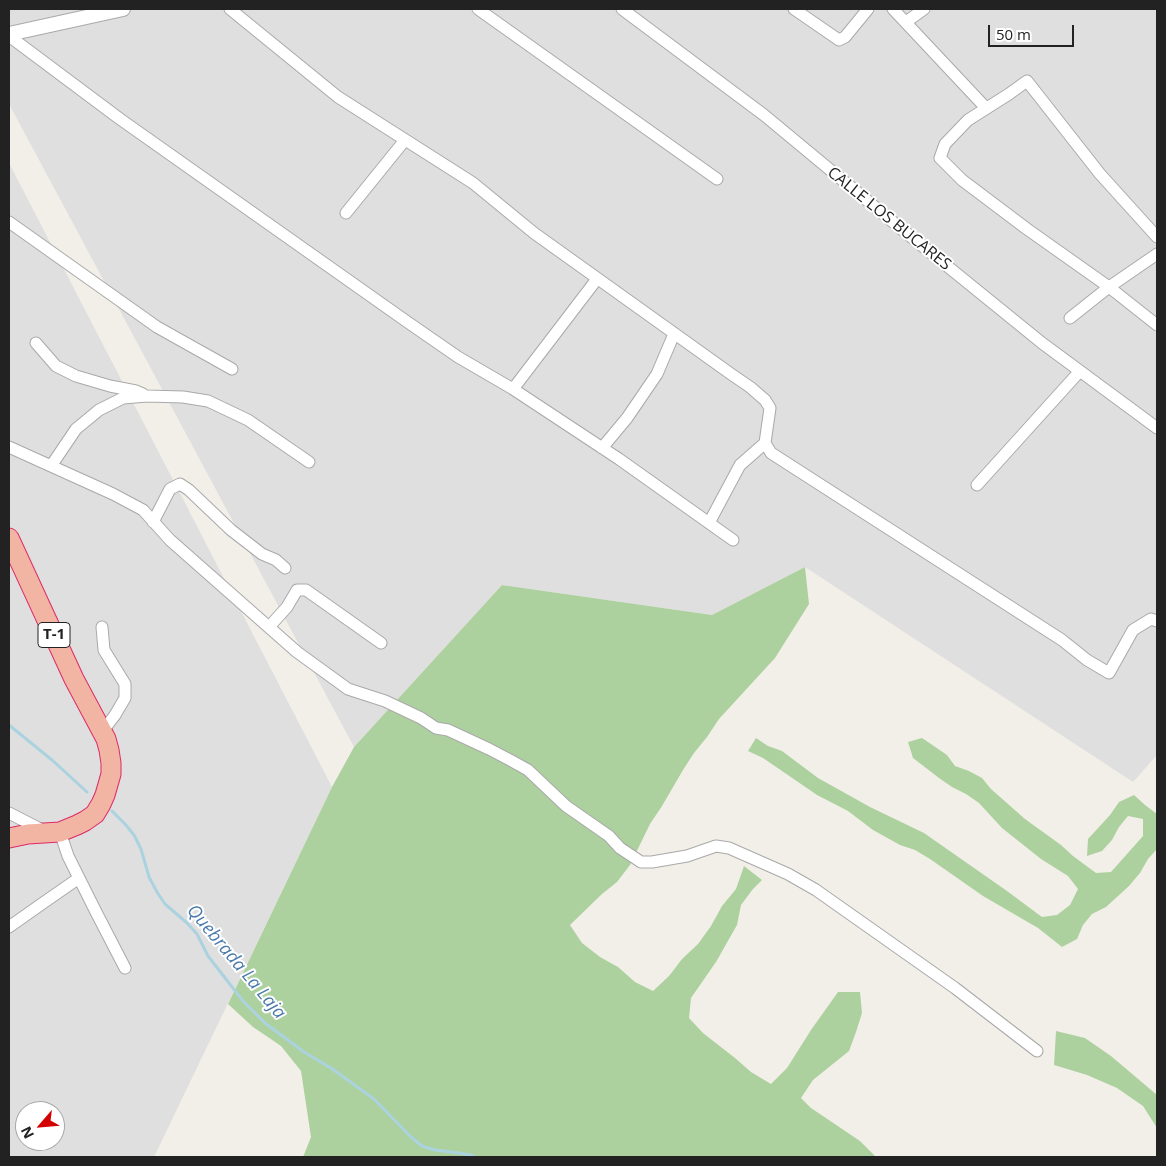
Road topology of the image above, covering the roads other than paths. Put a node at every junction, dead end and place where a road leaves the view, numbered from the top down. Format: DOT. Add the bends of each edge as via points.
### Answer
graph roads {
  1 [pos="123,9"];
  2 [pos="230,9"];
  3 [pos="478,9"];
  4 [pos="622,9"];
  5 [pos="794,9"];
  6 [pos="868,9"];
  7 [pos="894,9"];
  8 [pos="924,9"];
  9 [pos="906,22"];
  10 [pos="9,35"];
  11 [pos="986,108"];
  12 [pos="405,140"];
  13 [pos="717,179"];
  14 [pos="346,213"];
  15 [pos="9,222"];
  16 [pos="1157,237"];
  17 [pos="1157,254"];
  18 [pos="597,279"];
  19 [pos="1109,287"];
  20 [pos="1070,318"];
  21 [pos="1157,325"];
  22 [pos="674,334"];
  23 [pos="36,343"];
  24 [pos="232,369"];
  25 [pos="1080,371"];
  26 [pos="513,389"];
  27 [pos="147,396"];
  28 [pos="1157,428"];
  29 [pos="765,443"];
  30 [pos="9,447"];
  31 [pos="602,448"];
  32 [pos="308,462"];
  33 [pos="51,466"];
  34 [pos="977,486"];
  35 [pos="153,522"];
  36 [pos="709,523"];
  37 [pos="9,538"];
  38 [pos="733,540"];
  39 [pos="285,568"];
  40 [pos="1157,621"];
  41 [pos="102,627"];
  42 [pos="269,627"];
  43 [pos="381,643"];
  44 [pos="102,732"];
  45 [pos="9,813"];
  46 [pos="54,833"];
  47 [pos="9,838"];
  48 [pos="79,878"];
  49 [pos="9,927"];
  50 [pos="125,968"];
  51 [pos="1037,1051"];
  1 -- 10 [label="street"];
  2 -- 12 [label="street" via="338,97"];
  3 -- 13 [label="street"];
  4 -- 25 [label="street, CALLE LOS BUCARES" via="764,115 899,228"];
  5 -- 6 [label="street" via="839,40"];
  7 -- 9 [label="street"];
  8 -- 9 [label="street"];
  9 -- 11 [label="street"];
  10 -- 26 [label="street" via="120,119 458,357"];
  11 -- 16 [label="street" via="1027,81 1100,174"];
  11 -- 19 [label="street" via="968,120 945,144 940,158 976,191"];
  12 -- 14 [label="street"];
  12 -- 18 [label="street" via="473,183"];
  15 -- 24 [label="street" via="157,327"];
  17 -- 19 [label="street"];
  18 -- 22 [label="street"];
  18 -- 26 [label="street"];
  19 -- 20 [label="street"];
  19 -- 21 [label="street"];
  22 -- 29 [label="street" via="764,400 770,408"];
  22 -- 31 [label="street" via="657,374"];
  23 -- 27 [label="street" via="56,366 76,376"];
  25 -- 28 [label="street, CALLE LOS BUCARES"];
  25 -- 34 [label="street"];
  26 -- 31 [label="street"];
  27 -- 32 [label="street" via="208,401 248,420"];
  27 -- 33 [label="street" via="123,398 99,410 76,429"];
  29 -- 36 [label="street" via="740,465"];
  29 -- 40 [label="street" via="771,453 1109,673 1133,630 1151,619"];
  30 -- 33 [label="street"];
  31 -- 36 [label="street"];
  33 -- 35 [label="street" via="113,494 142,510"];
  35 -- 39 [label="street" via="170,489 180,484 231,530"];
  35 -- 42 [label="street"];
  36 -- 38 [label="street"];
  37 -- 44 [label="highway, T-1"];
  41 -- 44 [label="street" via="104,650 125,684 125,698"];
  42 -- 43 [label="street" via="297,590 306,590"];
  42 -- 51 [label="street" via="348,689 385,701 436,728 489,748 528,770 566,806 641,862 687,856 716,846 729,848 788,874 816,890 955,988"];
  44 -- 46 [label="highway, T-1" via="111,762 105,795 95,814 77,826"];
  45 -- 46 [label="street"];
  46 -- 47 [label="highway, T-1"];
  46 -- 48 [label="street"];
  48 -- 49 [label="street"];
  48 -- 50 [label="street"];
}
